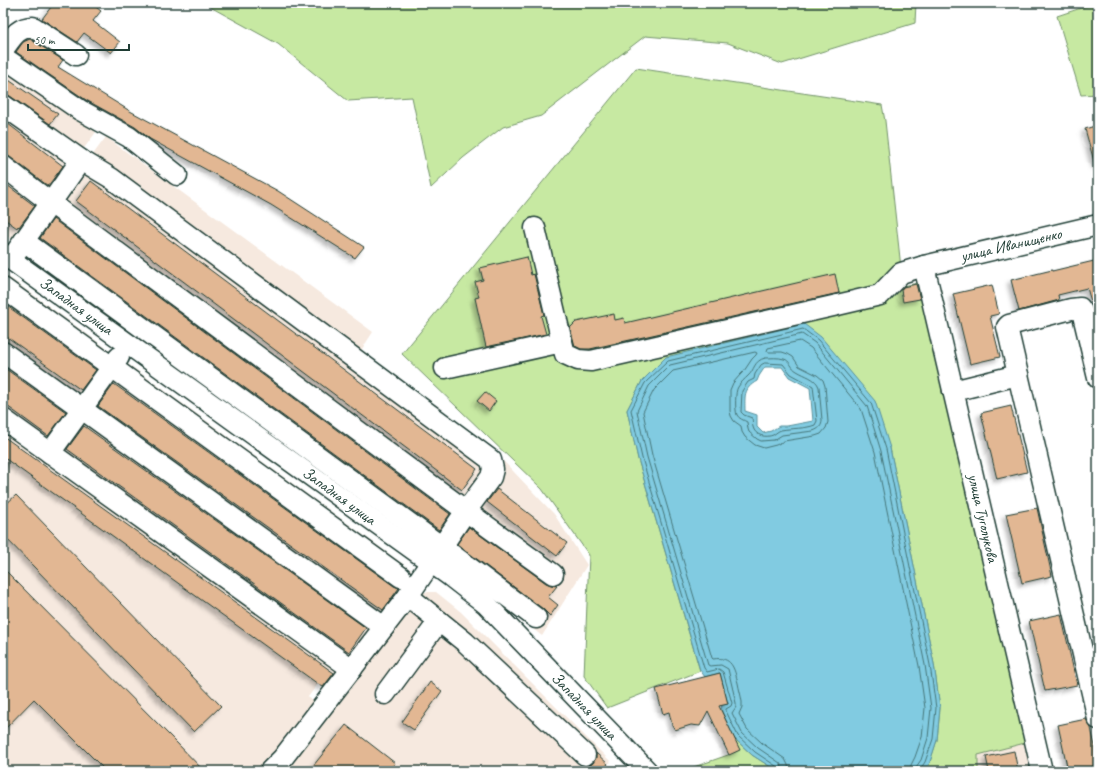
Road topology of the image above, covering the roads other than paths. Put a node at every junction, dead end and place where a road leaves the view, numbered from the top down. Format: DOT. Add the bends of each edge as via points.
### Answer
graph roads {
  1 [pos="3,50"];
  2 [pos="76,55"];
  3 [pos="3,57"];
  4 [pos="3,105"];
  5 [pos="81,160"];
  6 [pos="3,166"];
  7 [pos="177,175"];
  8 [pos="51,203"];
  9 [pos="1098,225"];
  10 [pos="536,228"];
  11 [pos="24,241"];
  12 [pos="7,256"];
  13 [pos="924,266"];
  14 [pos="3,288"];
  15 [pos="562,342"];
  16 [pos="128,344"];
  17 [pos="3,352"];
  18 [pos="112,367"];
  19 [pos="445,368"];
  20 [pos="1097,369"];
  21 [pos="1018,376"];
  22 [pos="953,391"];
  23 [pos="82,409"];
  24 [pos="3,419"];
  25 [pos="50,453"];
  26 [pos="466,511"];
  27 [pos="437,554"];
  28 [pos="553,574"];
  29 [pos="401,577"];
  30 [pos="408,596"];
  31 [pos="536,618"];
  32 [pos="439,620"];
  33 [pos="384,627"];
  34 [pos="352,669"];
  35 [pos="385,694"];
  36 [pos="1098,719"];
  37 [pos="585,755"];
  38 [pos="270,771"];
  39 [pos="647,771"];
  40 [pos="1042,771"];
  1 -- 2 [label="street" via="16,32 25,27 33,27"];
  3 -- 7 [label="street" via="80,110 129,137"];
  4 -- 5 [label="street"];
  5 -- 8 [label="street"];
  5 -- 26 [label="street" via="111,178 491,460 491,477"];
  6 -- 8 [label="street"];
  8 -- 11 [label="street"];
  8 -- 26 [label="street"];
  9 -- 13 [label="street, улица Иванищенко"];
  10 -- 15 [label="street"];
  11 -- 12 [label="street"];
  11 -- 27 [label="street"];
  12 -- 16 [label="street, Западная улица"];
  13 -- 15 [label="street, улица Иванищенко" via="901,273 880,295 591,361 578,360 565,354"];
  13 -- 22 [label="street, улица Туголукова"];
  14 -- 18 [label="street"];
  15 -- 19 [label="street"];
  16 -- 18 [label="street"];
  16 -- 27 [label="street, Западная улица"];
  17 -- 23 [label="street"];
  18 -- 23 [label="street"];
  18 -- 29 [label="street"];
  20 -- 21 [label="street" via="1082,311 1077,308 1007,327"];
  21 -- 22 [label="street"];
  21 -- 36 [label="street"];
  22 -- 40 [label="street, улица Туголукова"];
  23 -- 25 [label="street"];
  23 -- 33 [label="street"];
  24 -- 25 [label="street"];
  25 -- 34 [label="street"];
  26 -- 27 [label="street"];
  26 -- 28 [label="street"];
  27 -- 30 [label="street"];
  27 -- 31 [label="street"];
  27 -- 39 [label="street, Западная улица" via="450,576 486,604"];
  30 -- 32 [label="street"];
  30 -- 33 [label="street"];
  32 -- 35 [label="street"];
  32 -- 37 [label="street"];
  33 -- 34 [label="street"];
  34 -- 38 [label="street" via="282,760"];
}
